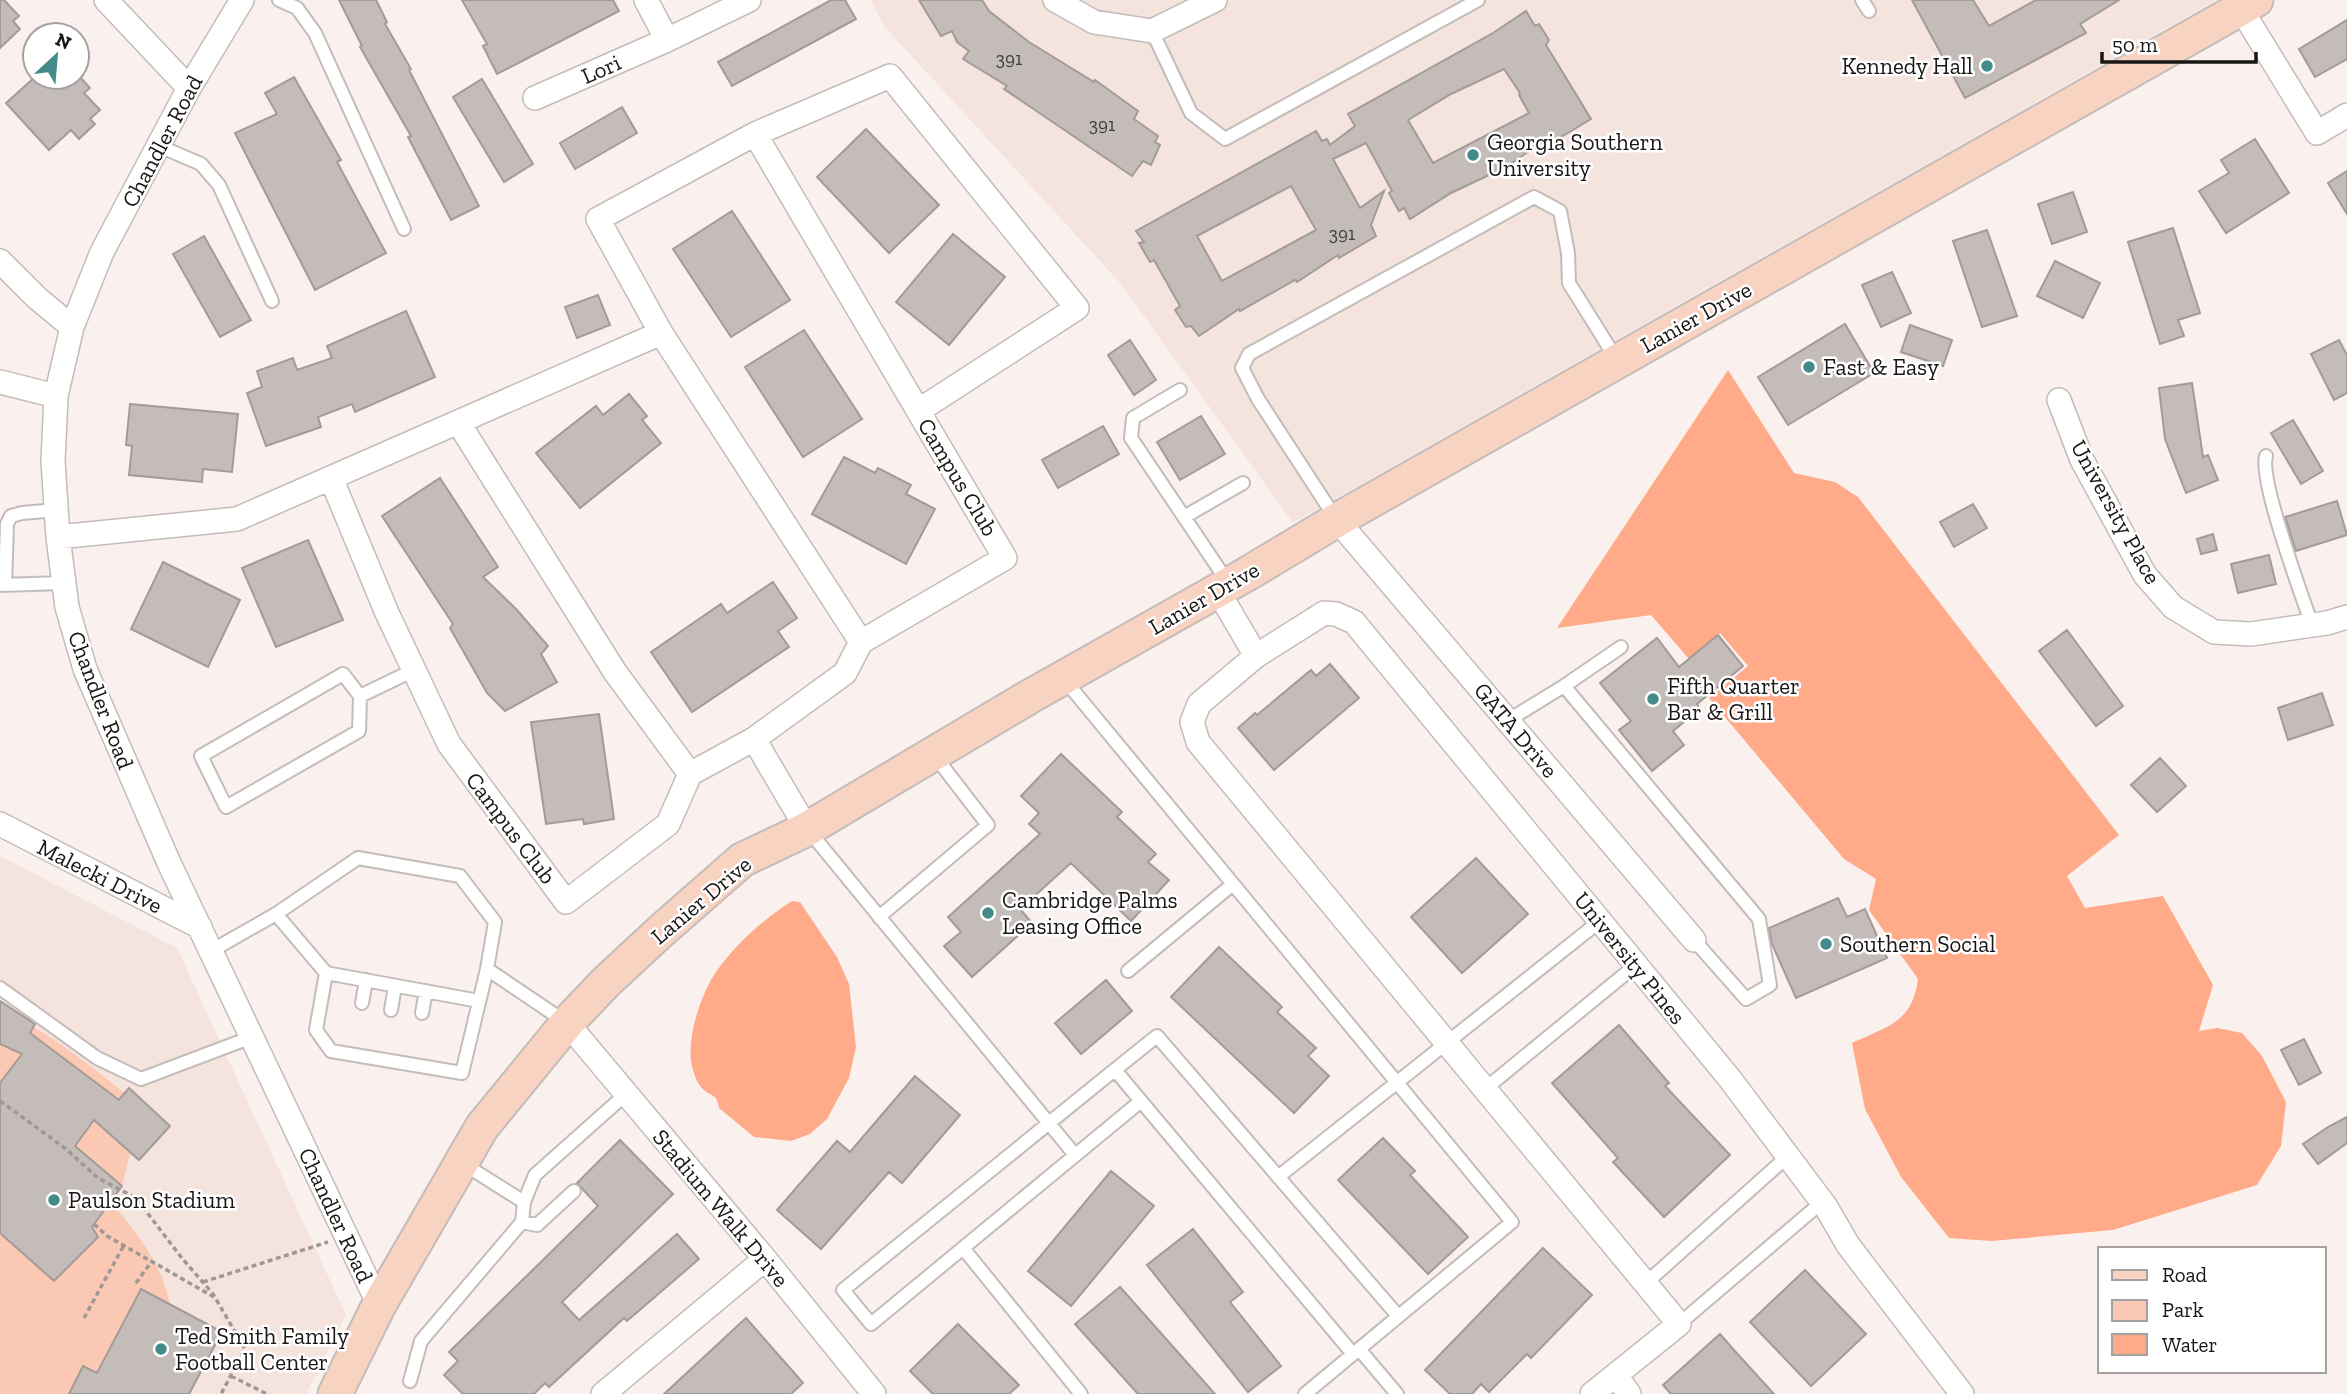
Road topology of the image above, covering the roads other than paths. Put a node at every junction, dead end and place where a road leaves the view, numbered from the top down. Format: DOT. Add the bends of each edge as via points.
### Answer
graph roads {
  1 [pos="106,0"];
  2 [pos="242,0"];
  3 [pos="279,0"];
  4 [pos="646,0"];
  5 [pos="749,0"];
  6 [pos="1055,0"];
  7 [pos="1215,0"];
  8 [pos="1478,0"];
  9 [pos="2248,4"];
  10 [pos="1152,31"];
  11 [pos="667,40"];
  12 [pos="190,88"];
  13 [pos="535,98"];
  14 [pos="2347,115"];
  15 [pos="755,134"];
  16 [pos="159,146"];
  17 [pos="404,229"];
  18 [pos="0,261"];
  19 [pos="272,301"];
  20 [pos="72,327"];
  21 [pos="661,333"];
  22 [pos="1617,360"];
  23 [pos="0,382"];
  24 [pos="1180,390"];
  25 [pos="56,396"];
  26 [pos="2059,400"];
  27 [pos="918,411"];
  28 [pos="457,422"];
  29 [pos="2266,456"];
  30 [pos="331,478"];
  31 [pos="1243,482"];
  32 [pos="56,510"];
  33 [pos="1184,517"];
  34 [pos="1337,520"];
  35 [pos="58,537"];
  36 [pos="64,583"];
  37 [pos="2,584"];
  38 [pos="1224,587"];
  39 [pos="2347,617"];
  40 [pos="2312,625"];
  41 [pos="861,642"];
  42 [pos="1621,647"];
  43 [pos="1256,656"];
  44 [pos="414,670"];
  45 [pos="1063,678"];
  46 [pos="1564,686"];
  47 [pos="360,696"];
  48 [pos="1507,721"];
  49 [pos="754,739"];
  50 [pos="934,755"];
  51 [pos="690,774"];
  52 [pos="0,824"];
  53 [pos="807,829"];
  54 [pos="1233,884"];
  55 [pos="276,914"];
  56 [pos="880,917"];
  57 [pos="1600,921"];
  58 [pos="200,927"];
  59 [pos="1694,940"];
  60 [pos="211,951"];
  61 [pos="1636,965"];
  62 [pos="487,970"];
  63 [pos="1128,971"];
  64 [pos="326,973"];
  65 [pos="366,980"];
  66 [pos="395,986"];
  67 [pos="0,988"];
  68 [pos="426,991"];
  69 [pos="479,1000"];
  70 [pos="362,1003"];
  71 [pos="391,1010"];
  72 [pos="422,1013"];
  73 [pos="567,1023"];
  74 [pos="252,1037"];
  75 [pos="1448,1044"];
  76 [pos="1115,1070"];
  77 [pos="1398,1083"];
  78 [pos="1485,1089"];
  79 [pos="626,1094"];
  80 [pos="1141,1101"];
  81 [pos="1049,1124"];
  82 [pos="1075,1156"];
  83 [pos="1788,1157"];
  84 [pos="461,1163"];
  85 [pos="1278,1177"];
  86 [pos="574,1191"];
  87 [pos="524,1202"];
  88 [pos="1822,1202"];
  89 [pos="523,1222"];
  90 [pos="963,1248"];
  91 [pos="765,1259"];
  92 [pos="1646,1283"];
  93 [pos="379,1305"];
  94 [pos="1398,1316"];
  95 [pos="1679,1324"];
  96 [pos="1356,1351"];
  97 [pos="410,1381"];
  98 [pos="1622,1385"];
  99 [pos="868,1392"];
  100 [pos="335,1394"];
  101 [pos="603,1394"];
  102 [pos="1081,1394"];
  103 [pos="1305,1394"];
  104 [pos="1397,1394"];
  105 [pos="1592,1394"];
  106 [pos="1962,1394"];
  1 -- 12 [label="street"];
  2 -- 12 [label="street, Chandler Road"];
  3 -- 17 [label="lane" via="297,8 316,33"];
  4 -- 11 [label="street"];
  5 -- 11 [label="street, Lori"];
  6 -- 10 [label="street" via="1094,22"];
  7 -- 10 [label="street"];
  8 -- 10 [label="lane" via="1225,139 1191,113"];
  9 -- 14 [label="street" via="2317,133"];
  9 -- 22 [label="street, Lanier Drive"];
  11 -- 13 [label="street, Lori"];
  12 -- 16 [label="street, Chandler Road"];
  15 -- 21 [label="street" via="598,219"];
  15 -- 27 [label="street, Campus Club"];
  15 -- 27 [label="street" via="890,76 1077,308"];
  16 -- 19 [label="lane" via="201,164 219,186"];
  16 -- 20 [label="street, Chandler Road" via="102,252"];
  18 -- 20 [label="street"];
  20 -- 25 [label="street, Chandler Road"];
  21 -- 28 [label="street"];
  21 -- 41 [label="street"];
  22 -- 34 [label="street, Lanier Drive"];
  22 -- 34 [label="lane" via="1569,283 1560,211 1534,197 1249,354 1242,368 1258,399"];
  23 -- 25 [label="street"];
  24 -- 33 [label="lane" via="1133,418 1131,438"];
  25 -- 32 [label="street, Chandler Road"];
  26 -- 40 [label="street, University Place" via="2082,460 2146,575 2173,607 2214,632 2250,634"];
  27 -- 41 [label="street, Campus Club" via="1005,558"];
  28 -- 30 [label="street"];
  28 -- 51 [label="street" via="615,672"];
  29 -- 40 [label="lane" via="2268,483"];
  30 -- 35 [label="street" via="237,519"];
  30 -- 44 [label="street, Campus Club"];
  31 -- 33 [label="lane"];
  32 -- 35 [label="street, Chandler Road"];
  32 -- 37 [label="lane" via="11,516"];
  33 -- 38 [label="lane"];
  34 -- 38 [label="street, Lanier Drive"];
  34 -- 48 [label="street, GATA Drive"];
  35 -- 36 [label="street, Chandler Road"];
  36 -- 37 [label="lane"];
  36 -- 58 [label="street, Chandler Road" via="85,669"];
  38 -- 43 [label="street"];
  38 -- 45 [label="street, Lanier Drive"];
  39 -- 40 [label="street, University Place"];
  41 -- 49 [label="street" via="845,673"];
  42 -- 46 [label="lane"];
  43 -- 57 [label="street, University Pines" via="1324,613 1354,622"];
  43 -- 75 [label="street, University Pines" via="1199,704 1192,722 1198,743"];
  44 -- 47 [label="lane"];
  44 -- 51 [label="street, Campus Club" via="449,744 566,902 668,824"];
  45 -- 50 [label="street, Lanier Drive"];
  45 -- 54 [label="lane"];
  46 -- 48 [label="lane"];
  46 -- 59 [label="lane" via="1759,919 1770,985 1746,999"];
  47 -- 47 [label="lane" via="359,731 226,807 201,756 343,674"];
  48 -- 59 [label="street, GATA Drive"];
  49 -- 51 [label="street"];
  49 -- 53 [label="street"];
  50 -- 53 [label="street, Lanier Drive"];
  50 -- 56 [label="lane" via="988,825"];
  52 -- 58 [label="street, Malecki Drive"];
  53 -- 56 [label="lane"];
  53 -- 73 [label="street, Lanier Drive" via="742,860 615,973"];
  54 -- 63 [label="lane"];
  54 -- 77 [label="lane"];
  55 -- 60 [label="lane"];
  55 -- 62 [label="lane" via="358,858 460,876 495,922"];
  55 -- 64 [label="lane"];
  56 -- 81 [label="lane"];
  57 -- 61 [label="street, University Pines"];
  57 -- 75 [label="lane"];
  58 -- 60 [label="street, Chandler Road"];
  60 -- 74 [label="street, Chandler Road"];
  61 -- 78 [label="lane"];
  61 -- 83 [label="street, University Pines"];
  62 -- 69 [label="lane"];
  62 -- 73 [label="lane"];
  64 -- 65 [label="lane"];
  64 -- 69 [label="lane" via="316,1030 331,1051 354,1049 415,1059 461,1073"];
  65 -- 66 [label="lane"];
  65 -- 70 [label="lane"];
  66 -- 68 [label="lane"];
  66 -- 71 [label="lane"];
  67 -- 74 [label="lane" via="97,1058 141,1079"];
  68 -- 69 [label="lane"];
  68 -- 72 [label="lane"];
  73 -- 79 [label="street, Stadium Walk Drive"];
  73 -- 84 [label="street, Lanier Drive" via="482,1127"];
  74 -- 93 [label="street, Chandler Road"];
  75 -- 77 [label="lane"];
  75 -- 78 [label="street, University Pines"];
  76 -- 80 [label="lane"];
  76 -- 81 [label="lane"];
  76 -- 85 [label="lane" via="1157,1036"];
  77 -- 85 [label="lane"];
  77 -- 94 [label="lane" via="1512,1222"];
  78 -- 92 [label="street, University Pines"];
  79 -- 87 [label="lane" via="535,1175"];
  79 -- 91 [label="street, Stadium Walk Drive"];
  80 -- 82 [label="lane"];
  80 -- 96 [label="lane"];
  81 -- 82 [label="lane"];
  81 -- 90 [label="lane" via="843,1290 871,1324"];
  82 -- 90 [label="lane"];
  83 -- 88 [label="street, University Pines"];
  83 -- 92 [label="lane"];
  84 -- 87 [label="lane"];
  84 -- 93 [label="street, Lanier Drive"];
  85 -- 94 [label="lane"];
  86 -- 89 [label="lane" via="537,1225"];
  87 -- 89 [label="lane"];
  88 -- 95 [label="lane"];
  88 -- 106 [label="street, University Pines" via="1848,1245"];
  89 -- 97 [label="lane" via="421,1341"];
  90 -- 102 [label="lane"];
  91 -- 99 [label="street, Stadium Walk Drive"];
  91 -- 101 [label="street"];
  92 -- 95 [label="street, University Pines"];
  93 -- 100 [label="street, Lanier Drive"];
  94 -- 96 [label="lane"];
  95 -- 98 [label="street"];
  96 -- 103 [label="lane"];
  96 -- 104 [label="lane"];
  98 -- 105 [label="street"];
}
